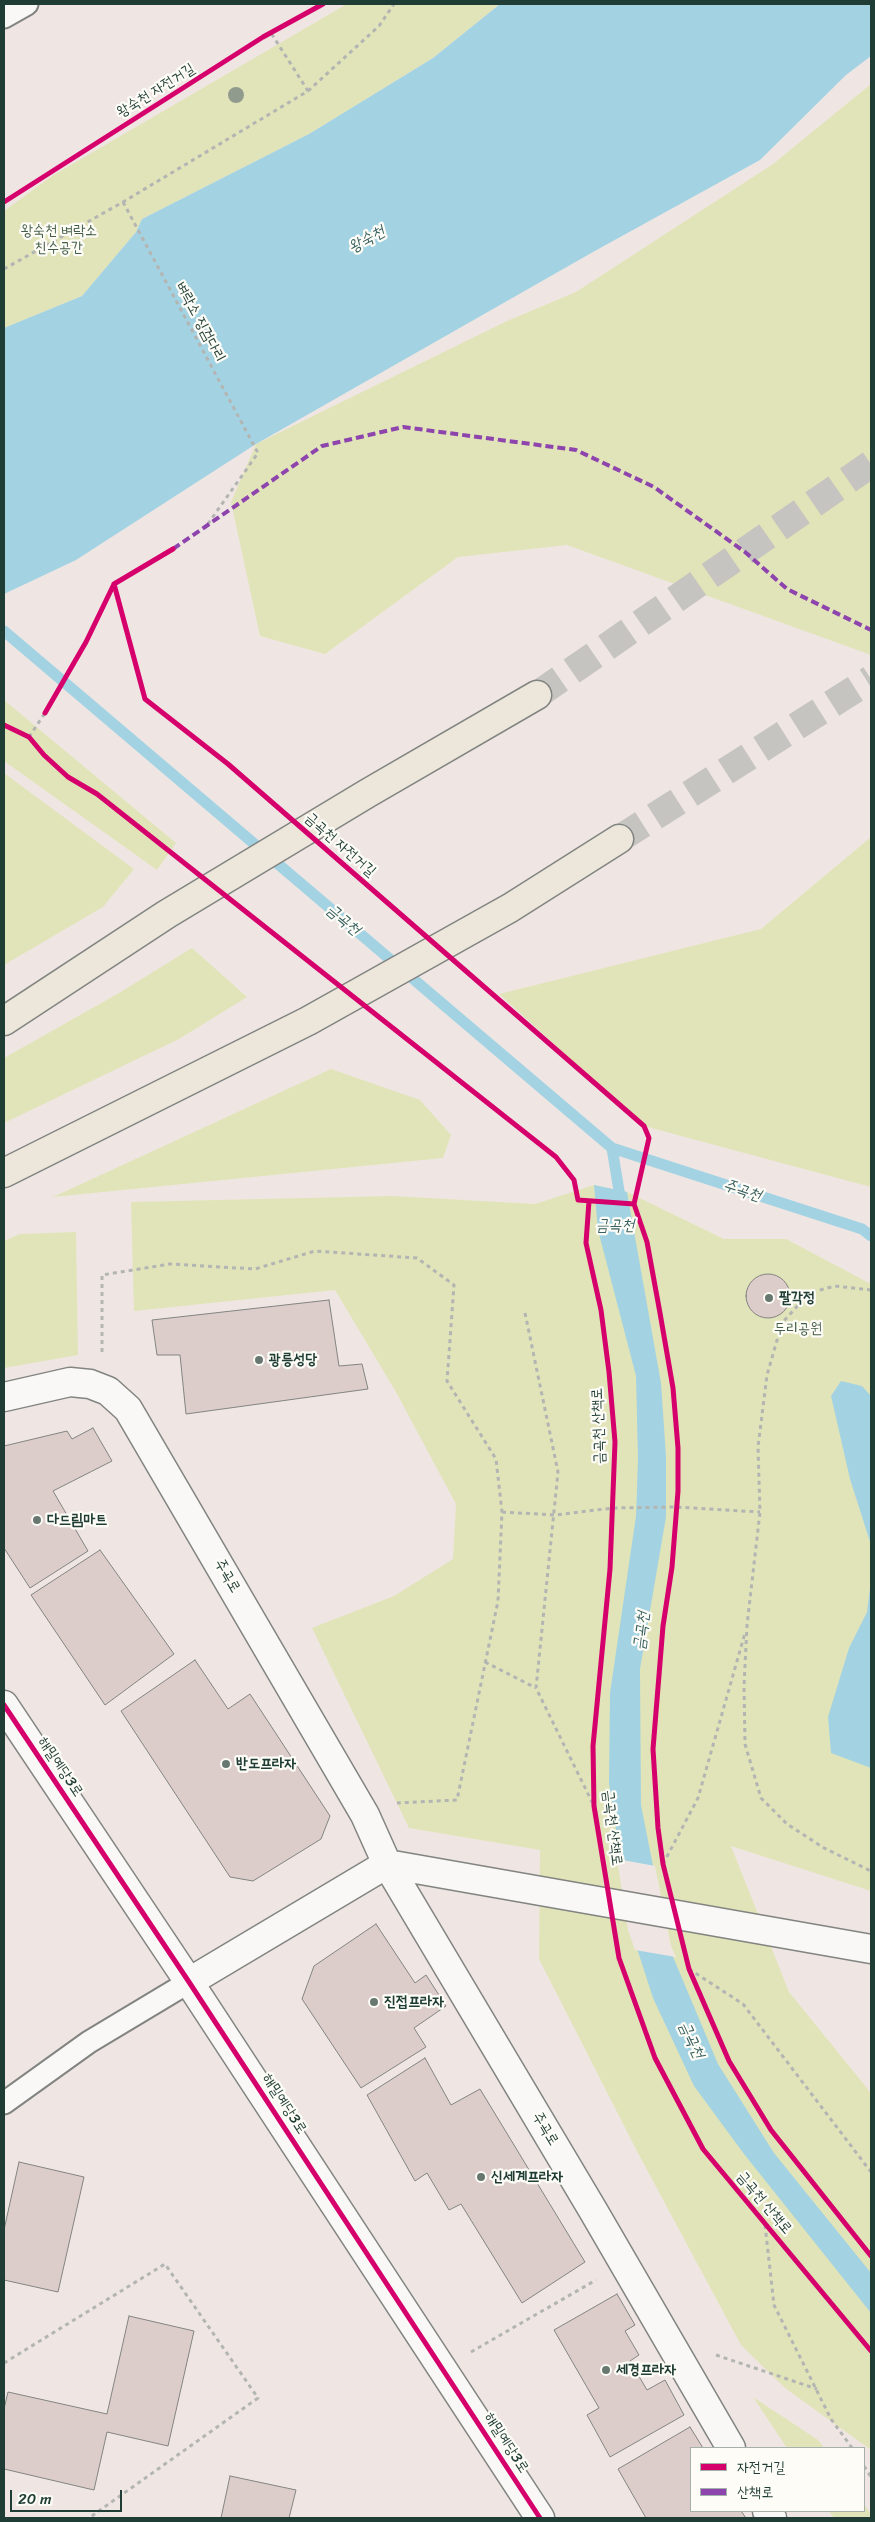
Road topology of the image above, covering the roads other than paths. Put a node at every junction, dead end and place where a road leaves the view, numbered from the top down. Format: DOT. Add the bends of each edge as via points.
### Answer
graph roads {
  1 [pos="27,4"];
  2 [pos="4,17"];
  3 [pos="537,695"];
  4 [pos="619,839"];
  5 [pos="4,1021"];
  6 [pos="4,1173"];
  7 [pos="4,1397"];
  8 [pos="4,1705"];
  9 [pos="386,1864"];
  10 [pos="871,1949"];
  11 [pos="189,1982"];
  12 [pos="4,2103"];
  13 [pos="730,2447"];
  14 [pos="540,2518"];
  1 -- 2 [label="lane"];
  3 -- 5 [label="highway" via="167,914"];
  4 -- 6 [label="highway" via="510,908 308,1021"];
  7 -- 9 [label="street, 주곡로" via="70,1382 108,1390 128,1409 359,1804"];
  8 -- 11 [label="street, 해밀예당3로"];
  9 -- 10 [label="street"];
  9 -- 11 [label="street"];
  9 -- 13 [label="street, 주곡로"];
  11 -- 12 [label="lane" via="89,2042"];
  11 -- 14 [label="street, 해밀예당3로"];
}
